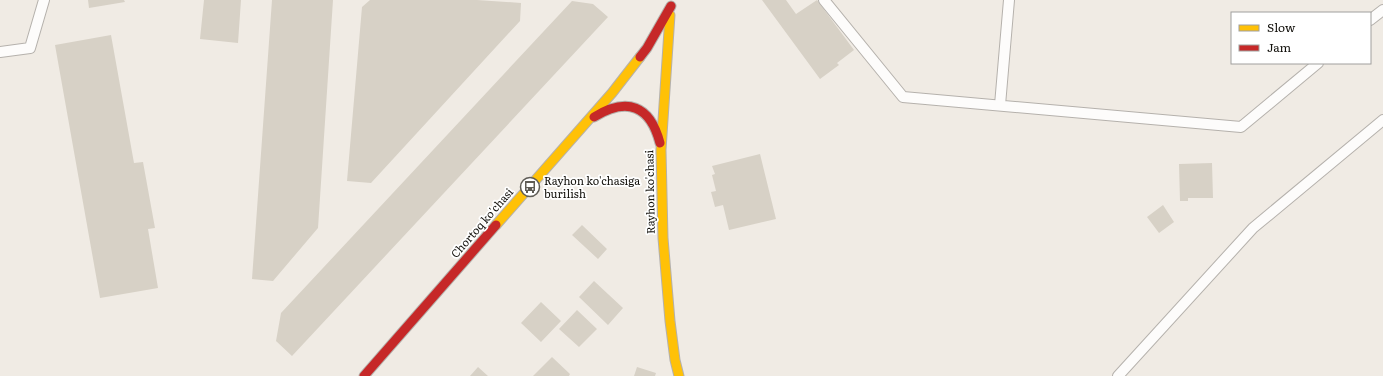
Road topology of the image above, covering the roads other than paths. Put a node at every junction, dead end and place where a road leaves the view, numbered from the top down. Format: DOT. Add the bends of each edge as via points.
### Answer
graph roads {
  1 [pos="44,0"];
  2 [pos="824,0"];
  3 [pos="1009,0"];
  4 [pos="671,3"];
  5 [pos="1383,10"];
  6 [pos="1371,19"];
  7 [pos="0,52"];
  8 [pos="1317,64"];
  9 [pos="1000,106"];
  10 [pos="1383,120"];
  11 [pos="585,124"];
  12 [pos="661,150"];
  13 [pos="364,376"];
  14 [pos="679,376"];
  15 [pos="1118,376"];
  1 -- 7 [label="lane" via="30,48"];
  2 -- 9 [label="lane" via="903,97"];
  3 -- 9 [label="lane"];
  4 -- 11 [label="street, Chortoq ko'chasi" via="647,48"];
  4 -- 12 [label="street, Rayhon ko'chasi"];
  5 -- 6 [label="lane"];
  8 -- 9 [label="lane" via="1241,127"];
  10 -- 15 [label="lane" via="1253,228"];
  11 -- 12 [label="street" via="609,109 623,106 634,108 654,123"];
  11 -- 13 [label="street, Chortoq ko'chasi"];
  12 -- 14 [label="street, Rayhon ko'chasi" via="663,238 669,313"];
}
